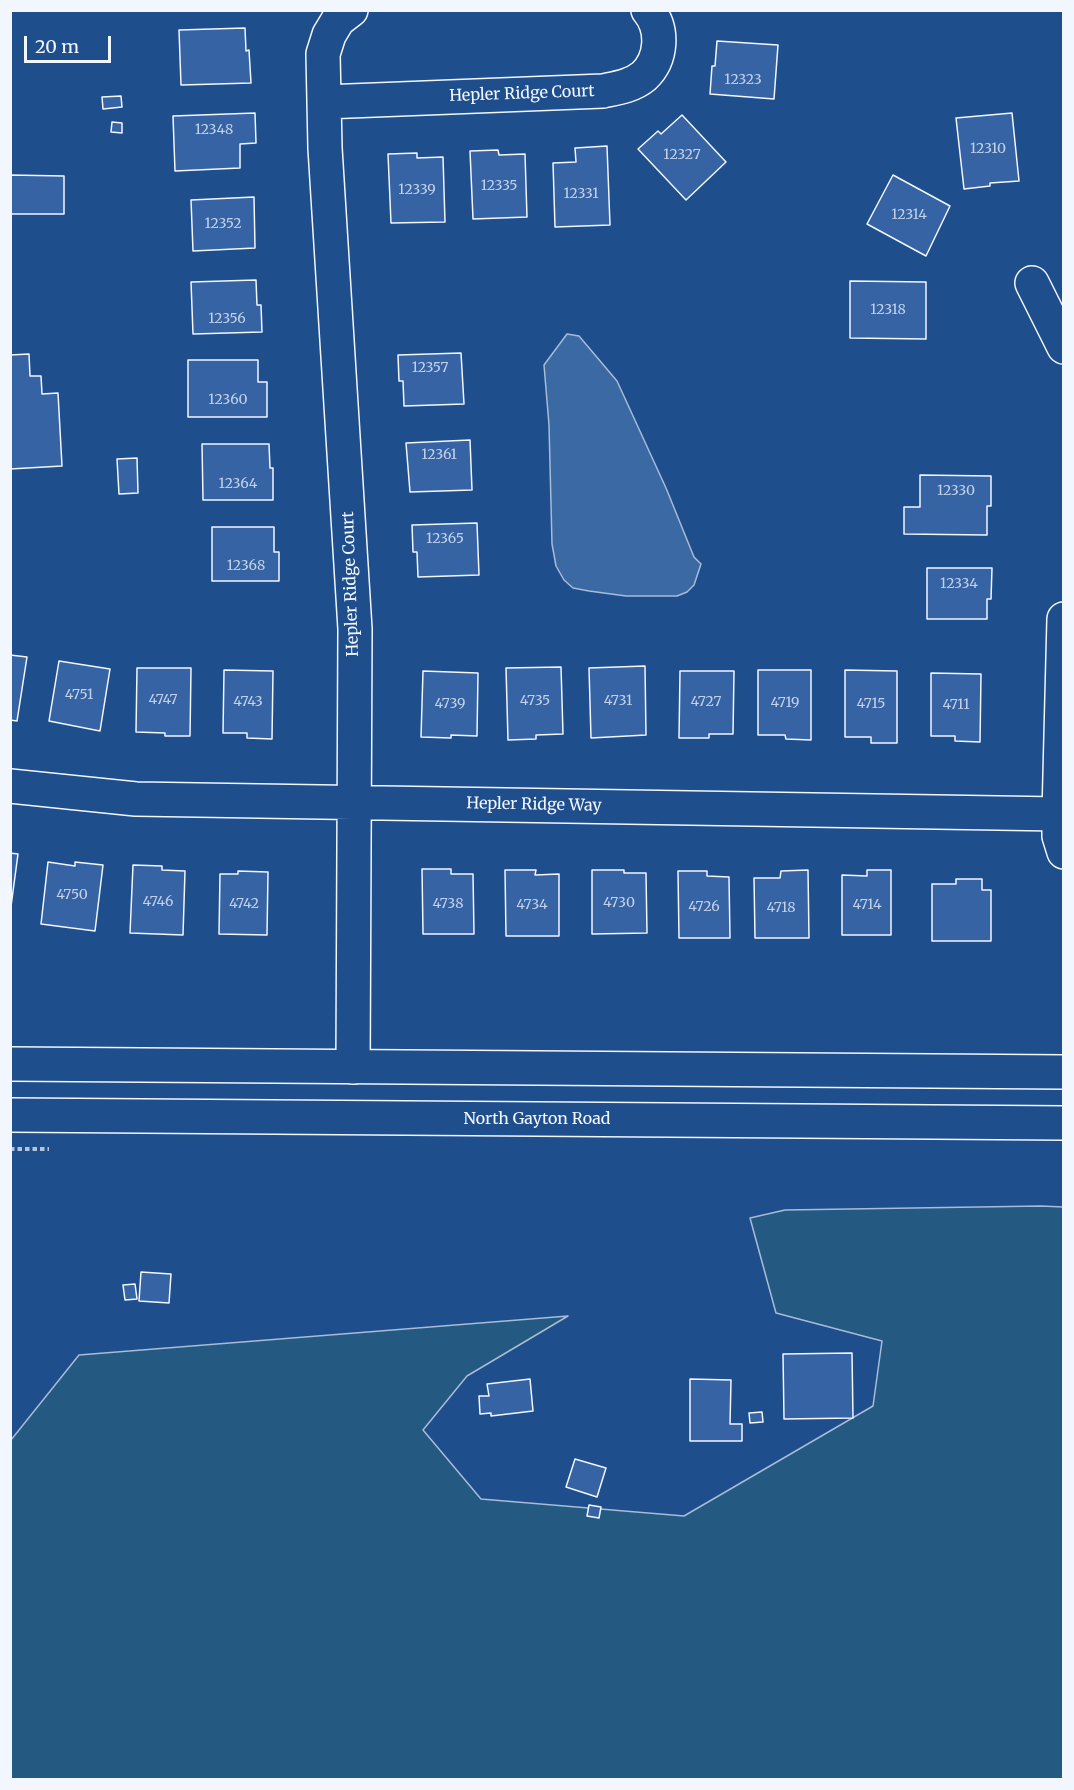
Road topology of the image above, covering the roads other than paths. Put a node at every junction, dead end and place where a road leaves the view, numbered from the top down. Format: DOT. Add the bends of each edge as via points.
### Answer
graph roads {
  1 [pos="351,10"];
  2 [pos="648,10"];
  3 [pos="324,102"];
  4 [pos="1032,283"];
  5 [pos="1064,347"];
  6 [pos="1064,619"];
  7 [pos="10,786"];
  8 [pos="354,802"];
  9 [pos="1059,814"];
  10 [pos="1064,852"];
  11 [pos="10,1064"];
  12 [pos="353,1067"];
  13 [pos="1064,1072"];
  14 [pos="10,1115"];
  15 [pos="1064,1123"];
  1 -- 3 [label="street, Hepler Ridge Court" via="338,20 323,54"];
  2 -- 3 [label="street, Hepler Ridge Court" via="659,36 657,57 644,76 626,86 603,91"];
  3 -- 8 [label="street, Hepler Ridge Court" via="355,629"];
  4 -- 5 [label="street"];
  6 -- 9 [label="street"];
  7 -- 8 [label="street, Hepler Ridge Way" via="136,799"];
  8 -- 9 [label="street, Hepler Ridge Way"];
  8 -- 12 [label="street, Hepler Ridge Court"];
  9 -- 10 [label="street"];
  11 -- 12 [label="street"];
  12 -- 13 [label="street"];
  14 -- 15 [label="street, North Gayton Road"];
}
